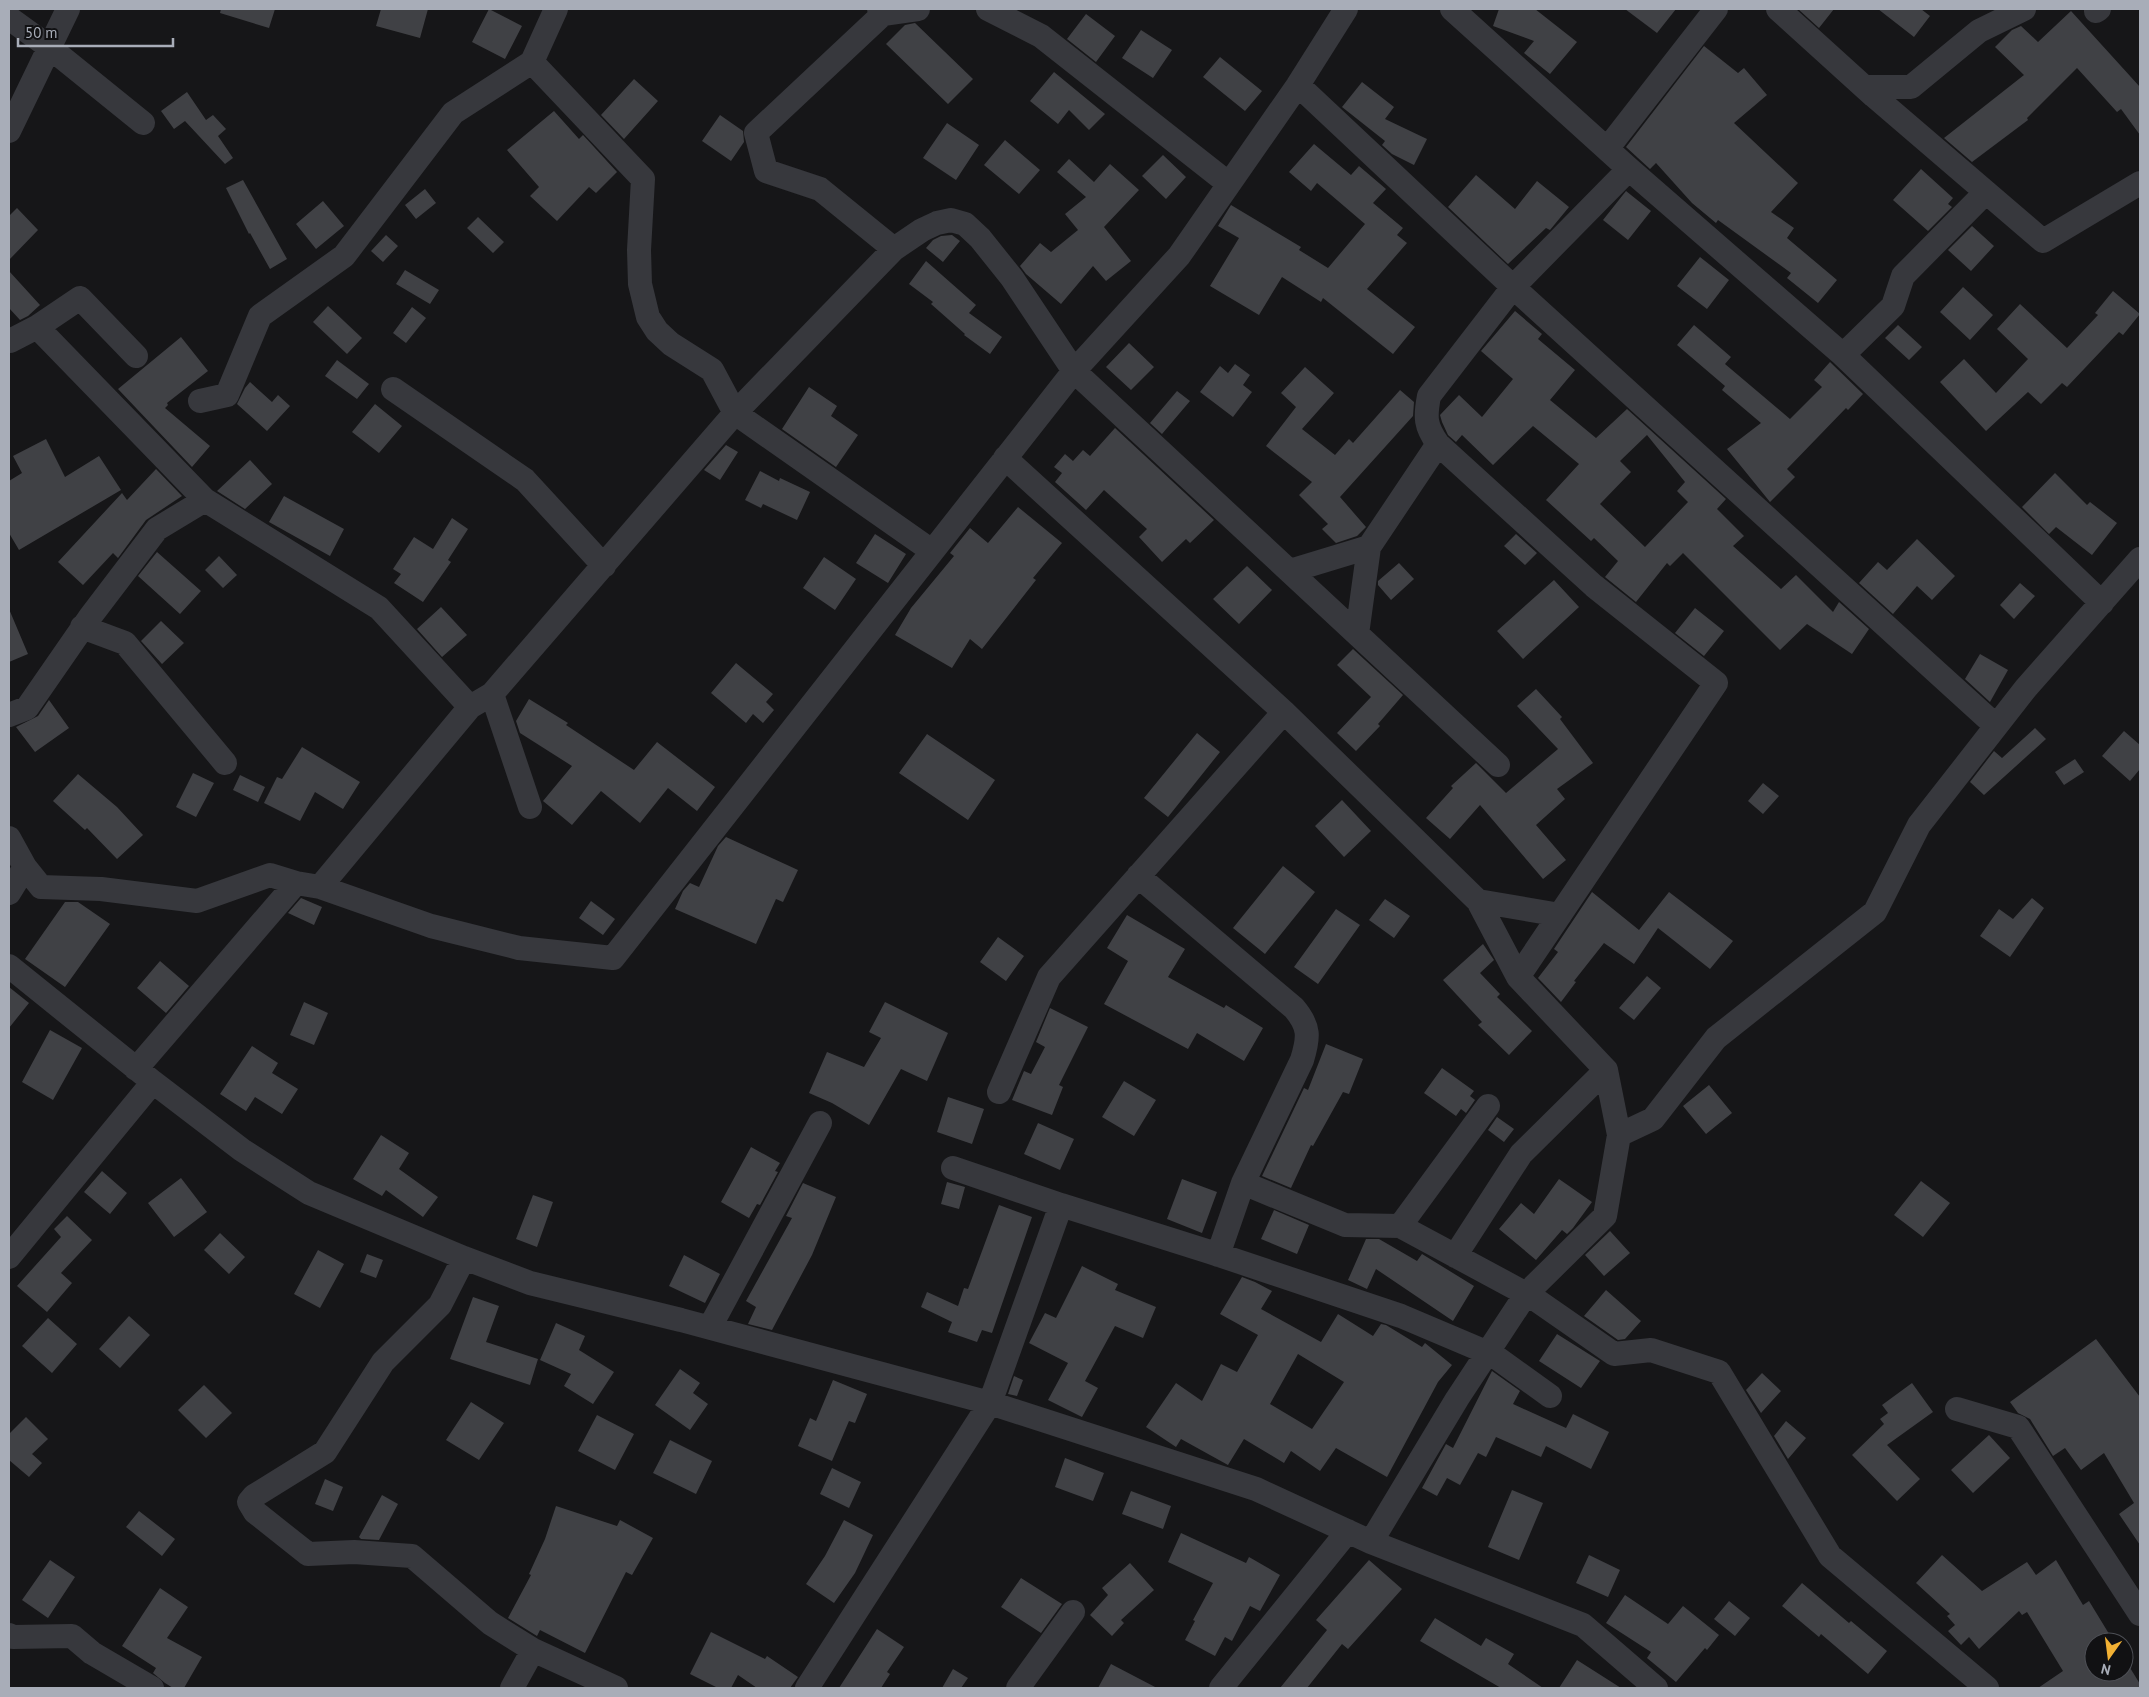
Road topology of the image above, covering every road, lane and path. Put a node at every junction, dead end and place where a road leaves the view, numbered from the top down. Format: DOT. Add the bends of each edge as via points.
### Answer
graph roads {
  1 [pos="68,9"];
  2 [pos="556,9"];
  3 [pos="918,9"];
  4 [pos="988,9"];
  5 [pos="1346,9"];
  6 [pos="1452,9"];
  7 [pos="1716,9"];
  8 [pos="1778,9"];
  9 [pos="2024,9"];
  10 [pos="881,12"];
  11 [pos="9,18"];
  12 [pos="49,47"];
  13 [pos="532,62"];
  14 [pos="1298,85"];
  15 [pos="1865,87"];
  16 [pos="143,123"];
  17 [pos="9,131"];
  18 [pos="1607,149"];
  19 [pos="1629,169"];
  20 [pos="2140,183"];
  21 [pos="1229,184"];
  22 [pos="1986,192"];
  23 [pos="894,249"];
  24 [pos="1513,287"];
  25 [pos="37,327"];
  26 [pos="9,339"];
  27 [pos="1843,355"];
  28 [pos="136,356"];
  29 [pos="1074,371"];
  30 [pos="393,389"];
  31 [pos="200,401"];
  32 [pos="735,413"];
  33 [pos="1438,444"];
  34 [pos="1005,458"];
  35 [pos="205,500"];
  36 [pos="1369,547"];
  37 [pos="932,552"];
  38 [pos="2140,559"];
  39 [pos="604,566"];
  40 [pos="1290,571"];
  41 [pos="2102,604"];
  42 [pos="82,627"];
  43 [pos="1357,634"];
  44 [pos="492,694"];
  45 [pos="470,707"];
  46 [pos="1284,712"];
  47 [pos="9,715"];
  48 [pos="1996,726"];
  49 [pos="225,763"];
  50 [pos="1498,765"];
  51 [pos="530,807"];
  52 [pos="9,838"];
  53 [pos="25,867"];
  54 [pos="1138,876"];
  55 [pos="296,883"];
  56 [pos="320,887"];
  57 [pos="9,893"];
  58 [pos="1478,901"];
  59 [pos="1560,915"];
  60 [pos="9,966"];
  61 [pos="1518,977"];
  62 [pos="1606,1070"];
  63 [pos="144,1075"];
  64 [pos="999,1092"];
  65 [pos="1488,1106"];
  66 [pos="820,1123"];
  67 [pos="1619,1135"];
  68 [pos="953,1168"];
  69 [pos="1243,1183"];
  70 [pos="1061,1205"];
  71 [pos="1400,1226"];
  72 [pos="1218,1255"];
  73 [pos="1455,1256"];
  74 [pos="9,1257"];
  75 [pos="464,1258"];
  76 [pos="1526,1294"];
  77 [pos="710,1327"];
  78 [pos="1487,1353"];
  79 [pos="1550,1396"];
  80 [pos="990,1403"];
  81 [pos="1957,1409"];
  82 [pos="1348,1531"];
  83 [pos="1371,1542"];
  84 [pos="1073,1612"];
  85 [pos="2140,1614"];
  86 [pos="10,1640"];
  87 [pos="533,1650"];
  88 [pos="152,1688"];
  89 [pos="512,1688"];
  90 [pos="616,1688"];
  91 [pos="808,1688"];
  92 [pos="1018,1688"];
  93 [pos="1221,1688"];
  94 [pos="1656,1688"];
  95 [pos="1987,1688"];
  1 -- 12 [label="street"];
  2 -- 13 [label="street"];
  3 -- 10 [label="street"];
  4 -- 21 [label="street" via="1041,36"];
  5 -- 14 [label="street"];
  6 -- 18 [label="street"];
  7 -- 18 [label="street"];
  8 -- 15 [label="street"];
  9 -- 15 [label="street" via="1979,32 1911,87"];
  10 -- 23 [label="street" via="756,132 766,171 820,189"];
  11 -- 12 [label="street"];
  12 -- 16 [label="street"];
  12 -- 17 [label="street"];
  13 -- 31 [label="street" via="453,113 344,256 260,316 227,395"];
  13 -- 32 [label="street" via="643,179 639,250 643,303 648,317 671,344 712,370"];
  14 -- 21 [label="street"];
  14 -- 24 [label="street"];
  15 -- 22 [label="street"];
  18 -- 19 [label="street"];
  19 -- 24 [label="street"];
  19 -- 27 [label="street"];
  20 -- 22 [label="street" via="2043,241"];
  21 -- 29 [label="street" via="1180,256"];
  22 -- 27 [label="street" via="1904,276 1893,306"];
  23 -- 29 [label="street" via="936,223 951,220 966,224 1012,278"];
  23 -- 32 [label="street"];
  24 -- 33 [label="street" via="1429,396 1425,416 1429,432"];
  24 -- 48 [label="street"];
  25 -- 26 [label="street"];
  25 -- 28 [label="street" via="80,298"];
  25 -- 35 [label="street"];
  27 -- 41 [label="street"];
  29 -- 34 [label="street"];
  29 -- 40 [label="street"];
  30 -- 39 [label="street" via="525,480"];
  32 -- 37 [label="street"];
  32 -- 39 [label="street"];
  33 -- 36 [label="street"];
  33 -- 59 [label="street" via="1594,586 1716,683"];
  34 -- 37 [label="street"];
  34 -- 46 [label="street"];
  35 -- 42 [label="street" via="157,529"];
  35 -- 45 [label="street" via="379,608"];
  36 -- 40 [label="street"];
  36 -- 43 [label="street"];
  37 -- 56 [label="street" via="613,958 510,946 431,926"];
  38 -- 41 [label="street"];
  39 -- 44 [label="street"];
  40 -- 43 [label="street"];
  41 -- 48 [label="street"];
  42 -- 47 [label="street" via="27,708"];
  42 -- 49 [label="street" via="125,643"];
  43 -- 50 [label="street"];
  44 -- 45 [label="street"];
  44 -- 51 [label="street"];
  45 -- 56 [label="street"];
  46 -- 54 [label="street"];
  46 -- 58 [label="street"];
  48 -- 67 [label="street" via="1919,825 1875,912 1716,1038 1653,1119"];
  52 -- 53 [label="street"];
  53 -- 55 [label="street" via="42,887 101,889 197,901 270,875"];
  53 -- 57 [label="street"];
  54 -- 64 [label="street" via="1049,977"];
  54 -- 69 [label="street" via="1294,1008 1307,1027 1302,1060"];
  55 -- 56 [label="street"];
  55 -- 63 [label="street"];
  58 -- 59 [label="street"];
  58 -- 61 [label="street"];
  59 -- 61 [label="street"];
  60 -- 63 [label="street"];
  61 -- 62 [label="street"];
  62 -- 67 [label="street"];
  62 -- 73 [label="street" via="1521,1154"];
  63 -- 74 [label="street"];
  63 -- 75 [label="street" via="242,1150 309,1193"];
  65 -- 71 [label="street"];
  66 -- 77 [label="street"];
  67 -- 76 [label="street" via="1606,1216"];
  68 -- 70 [label="street"];
  69 -- 71 [label="street" via="1345,1225"];
  69 -- 72 [label="street"];
  70 -- 72 [label="street"];
  70 -- 80 [label="street"];
  71 -- 73 [label="street"];
  72 -- 78 [label="street" via="1401,1316"];
  73 -- 76 [label="street"];
  75 -- 77 [label="street" via="530,1283"];
  75 -- 87 [label="street" via="440,1305 383,1362 325,1452 249,1502 255,1512 308,1554 354,1552 412,1556 490,1623"];
  76 -- 78 [label="street"];
  76 -- 95 [label="street" via="1614,1354 1651,1350 1719,1372 1830,1556"];
  77 -- 80 [label="street"];
  78 -- 79 [label="street"];
  78 -- 83 [label="street"];
  80 -- 82 [label="street" via="1256,1488"];
  80 -- 91 [label="street"];
  81 -- 85 [label="street" via="2018,1427"];
  82 -- 83 [label="street"];
  82 -- 93 [label="street"];
  83 -- 94 [label="street" via="1582,1625"];
  84 -- 92 [label="street"];
  86 -- 88 [label="street" via="72,1636 92,1653"];
  87 -- 89 [label="street"];
  87 -- 90 [label="street"];
}
